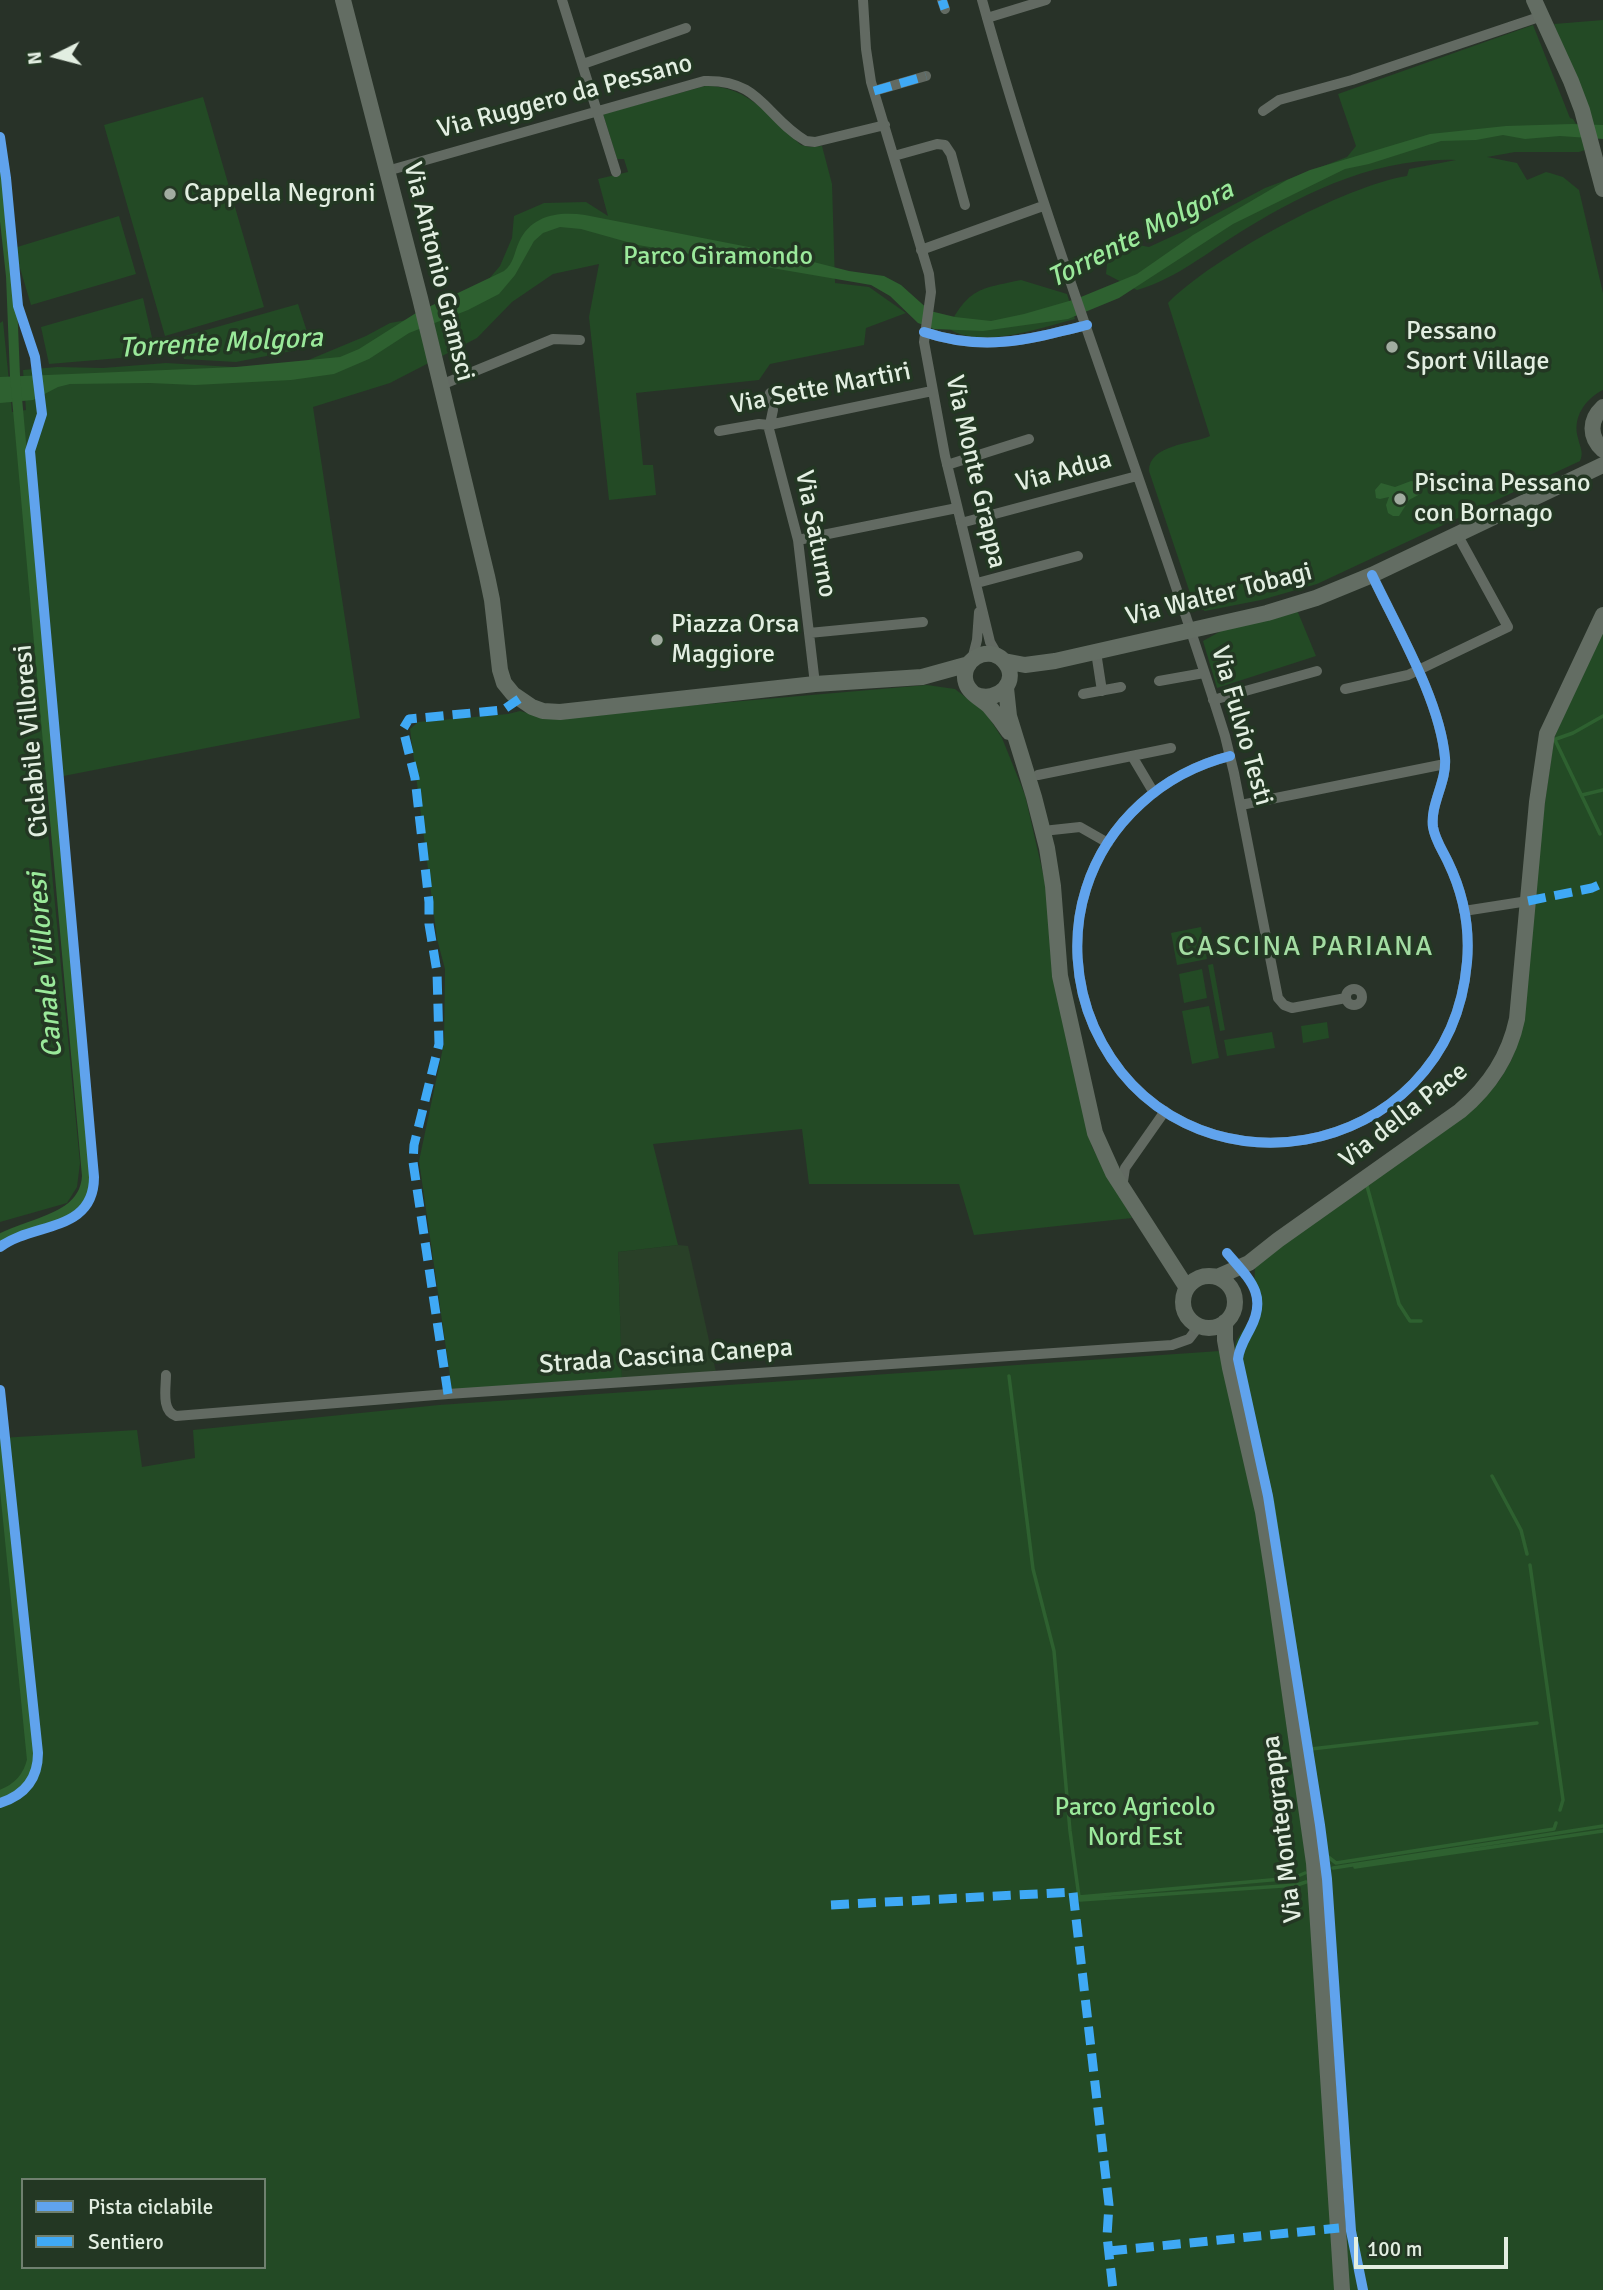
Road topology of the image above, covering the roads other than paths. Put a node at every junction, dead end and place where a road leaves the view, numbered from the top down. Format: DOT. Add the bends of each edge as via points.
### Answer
graph roads {
  1 [pos="343,0"];
  2 [pos="562,0"];
  3 [pos="863,0"];
  4 [pos="982,0"];
  5 [pos="1046,0"];
  6 [pos="1534,0"];
  7 [pos="1542,16"];
  8 [pos="987,18"];
  9 [pos="686,28"];
  10 [pos="583,64"];
  11 [pos="926,76"];
  12 [pos="874,91"];
  13 [pos="597,110"];
  14 [pos="1263,111"];
  15 [pos="885,125"];
  16 [pos="894,156"];
  17 [pos="387,171"];
  18 [pos="616,172"];
  19 [pos="1603,189"];
  20 [pos="965,205"];
  21 [pos="1043,205"];
  22 [pos="921,250"];
  23 [pos="1085,321"];
  24 [pos="923,332"];
  25 [pos="579,340"];
  26 [pos="441,385"];
  27 [pos="932,391"];
  28 [pos="770,393"];
  29 [pos="1603,407"];
  30 [pos="769,425"];
  31 [pos="719,431"];
  32 [pos="1029,439"];
  33 [pos="1599,445"];
  34 [pos="947,465"];
  35 [pos="1603,465"];
  36 [pos="1137,476"];
  37 [pos="1581,477"];
  38 [pos="957,508"];
  39 [pos="961,523"];
  40 [pos="1457,534"];
  41 [pos="798,540"];
  42 [pos="1078,556"];
  43 [pos="1372,575"];
  44 [pos="977,583"];
  45 [pos="980,595"];
  46 [pos="1603,615"];
  47 [pos="923,622"];
  48 [pos="1190,630"];
  49 [pos="809,633"];
  50 [pos="1096,652"];
  51 [pos="1002,659"];
  52 [pos="1055,661"];
  53 [pos="970,662"];
  54 [pos="1317,671"];
  55 [pos="1417,671"];
  56 [pos="1204,673"];
  57 [pos="922,677"];
  58 [pos="1159,681"];
  59 [pos="815,684"];
  60 [pos="1007,685"];
  61 [pos="1121,687"];
  62 [pos="1345,689"];
  63 [pos="972,691"];
  64 [pos="1102,691"];
  65 [pos="1083,694"];
  66 [pos="1213,699"];
  67 [pos="1018,746"];
  68 [pos="1171,748"];
  69 [pos="1132,756"];
  70 [pos="1230,756"];
  71 [pos="1446,764"];
  72 [pos="1038,775"];
  73 [pos="1154,793"];
  74 [pos="1241,805"];
  75 [pos="1043,831"];
  76 [pos="1108,843"];
  77 [pos="1528,901"];
  78 [pos="1464,911"];
  79 [pos="1346,998"];
  80 [pos="1165,1111"];
  81 [pos="1122,1188"];
  82 [pos="1266,1251"];
  83 [pos="1165,1252"];
  84 [pos="1211,1276"];
  85 [pos="1186,1288"];
  86 [pos="1235,1303"];
  87 [pos="1225,1322"];
  88 [pos="1203,1327"];
  89 [pos="1230,1368"];
  90 [pos="166,1374"];
  91 [pos="1342,2290"];
  1 -- 17 [label="street, Via Antonio Gramsci"];
  2 -- 10 [label="street"];
  3 -- 12 [label="street, Via Monte Grappa"];
  4 -- 8 [label="street, Via Fulvio Testi"];
  5 -- 8 [label="street"];
  6 -- 7 [label="street"];
  7 -- 14 [label="street" via="1279,100"];
  7 -- 19 [label="street" via="1582,110"];
  8 -- 21 [label="street, Via Fulvio Testi"];
  9 -- 10 [label="street"];
  10 -- 13 [label="street"];
  11 -- 12 [label="street"];
  12 -- 15 [label="street, Via Monte Grappa"];
  13 -- 15 [label="street, Via Ruggero da Pessano" via="718,80 748,91 806,141"];
  13 -- 17 [label="street, Via Ruggero da Pessano"];
  13 -- 18 [label="street"];
  15 -- 16 [label="street, Via Monte Grappa"];
  16 -- 20 [label="street" via="945,145"];
  16 -- 22 [label="street, Via Monte Grappa"];
  17 -- 26 [label="street, Via Antonio Gramsci"];
  21 -- 22 [label="street"];
  21 -- 23 [label="street, Via Fulvio Testi"];
  22 -- 24 [label="street, Via Monte Grappa" via="930,283"];
  23 -- 24 [label="street" via="1022,341 992,344"];
  23 -- 36 [label="street, Via Fulvio Testi"];
  24 -- 27 [label="street, Via Monte Grappa"];
  25 -- 26 [label="street" via="553,339"];
  26 -- 59 [label="street, Via Antonio Gramsci" via="492,600 500,673 519,699 555,712"];
  27 -- 30 [label="street, Via Sette Martiri"];
  27 -- 34 [label="street, Via Monte Grappa"];
  28 -- 30 [label="street, Via Saturno" via="773,410"];
  29 -- 33 [label="street" via="1592,423"];
  30 -- 31 [label="street, Via Sette Martiri"];
  30 -- 41 [label="street, Via Saturno"];
  32 -- 34 [label="street"];
  33 -- 37 [label="street" via="1595,461"];
  34 -- 38 [label="street, Via Monte Grappa"];
  35 -- 37 [label="street, Via Walter Tobagi"];
  36 -- 39 [label="street, Via Adua"];
  36 -- 48 [label="street, Via Fulvio Testi"];
  37 -- 40 [label="street, Via Walter Tobagi"];
  38 -- 39 [label="street, Via Monte Grappa"];
  38 -- 41 [label="street"];
  39 -- 44 [label="street, Via Monte Grappa"];
  40 -- 43 [label="street, Via Walter Tobagi"];
  40 -- 55 [label="street" via="1508,627"];
  41 -- 49 [label="street, Via Saturno"];
  42 -- 44 [label="street"];
  43 -- 48 [label="street, Via Walter Tobagi" via="1267,613"];
  43 -- 55 [label="street"];
  44 -- 45 [label="street, Via Monte Grappa"];
  45 -- 51 [label="street, Via Monte Grappa" via="990,642"];
  45 -- 53 [label="street, Via Monte Grappa"];
  46 -- 77 [label="street, Via della Pace" via="1547,734"];
  47 -- 49 [label="street"];
  48 -- 50 [label="street, Via Walter Tobagi"];
  48 -- 56 [label="street, Via Fulvio Testi"];
  49 -- 59 [label="street, Via Saturno"];
  50 -- 52 [label="street, Via Walter Tobagi"];
  50 -- 64 [label="street"];
  51 -- 52 [label="street, Via Walter Tobagi" via="1025,665"];
  51 -- 53 [label="street" via="988,653"];
  51 -- 60 [label="street" via="1008,668"];
  52 -- 60 [label="street, Via Walter Tobagi" via="1026,671"];
  53 -- 57 [label="street"];
  53 -- 63 [label="street" via="965,675"];
  54 -- 66 [label="street"];
  55 -- 62 [label="street"];
  55 -- 71 [label="street" via="1437,714"];
  56 -- 58 [label="street"];
  56 -- 66 [label="street, Via Fulvio Testi"];
  57 -- 59 [label="street"];
  57 -- 63 [label="street" via="953,681"];
  60 -- 63 [label="street" via="995,696 981,697"];
  60 -- 67 [label="street" via="1007,707"];
  61 -- 64 [label="street"];
  63 -- 67 [label="street" via="997,715"];
  64 -- 65 [label="street"];
  66 -- 70 [label="street, Via Fulvio Testi"];
  67 -- 75 [label="street"];
  68 -- 69 [label="street"];
  69 -- 72 [label="street"];
  69 -- 73 [label="street"];
  70 -- 73 [label="street" via="1185,773"];
  70 -- 74 [label="street, Via Fulvio Testi"];
  71 -- 74 [label="street"];
  71 -- 78 [label="street" via="1433,828"];
  73 -- 76 [label="street" via="1134,809"];
  74 -- 79 [label="street, Via Fulvio Testi" via="1278,999 1292,1008"];
  75 -- 76 [label="street" via="1080,827"];
  75 -- 81 [label="street" via="1052,877 1060,976 1075,1049 1097,1139"];
  76 -- 80 [label="street" via="1092,874 1081,912 1077,951 1081,985 1108,1053 1139,1090"];
  77 -- 78 [label="street"];
  77 -- 82 [label="street, Via della Pace" via="1517,1019 1509,1048 1492,1078 1460,1111"];
  78 -- 80 [label="street" via="1468,961 1454,1021 1424,1072 1384,1109 1335,1134 1275,1144 1214,1135"];
  80 -- 81 [label="street" via="1129,1161"];
  81 -- 83 [label="street"];
  82 -- 84 [label="street, Via della Pace" via="1240,1269"];
  82 -- 86 [label="street, Via della Pace" via="1242,1283"];
  83 -- 84 [label="street"];
  83 -- 85 [label="street"];
  84 -- 85 [label="street"];
  84 -- 86 [label="street" via="1230,1287"];
  85 -- 88 [label="street" via="1184,1310"];
  86 -- 87 [label="street"];
  87 -- 88 [label="street"];
  87 -- 89 [label="street, Via Montegrappa"];
  88 -- 89 [label="street, Via Montegrappa"];
  88 -- 90 [label="street, Strada Cascina Canepa" via="1172,1345 176,1416 167,1409"];
  89 -- 91 [label="street, Via Montegrappa" via="1273,1570 1314,1863"];
}
